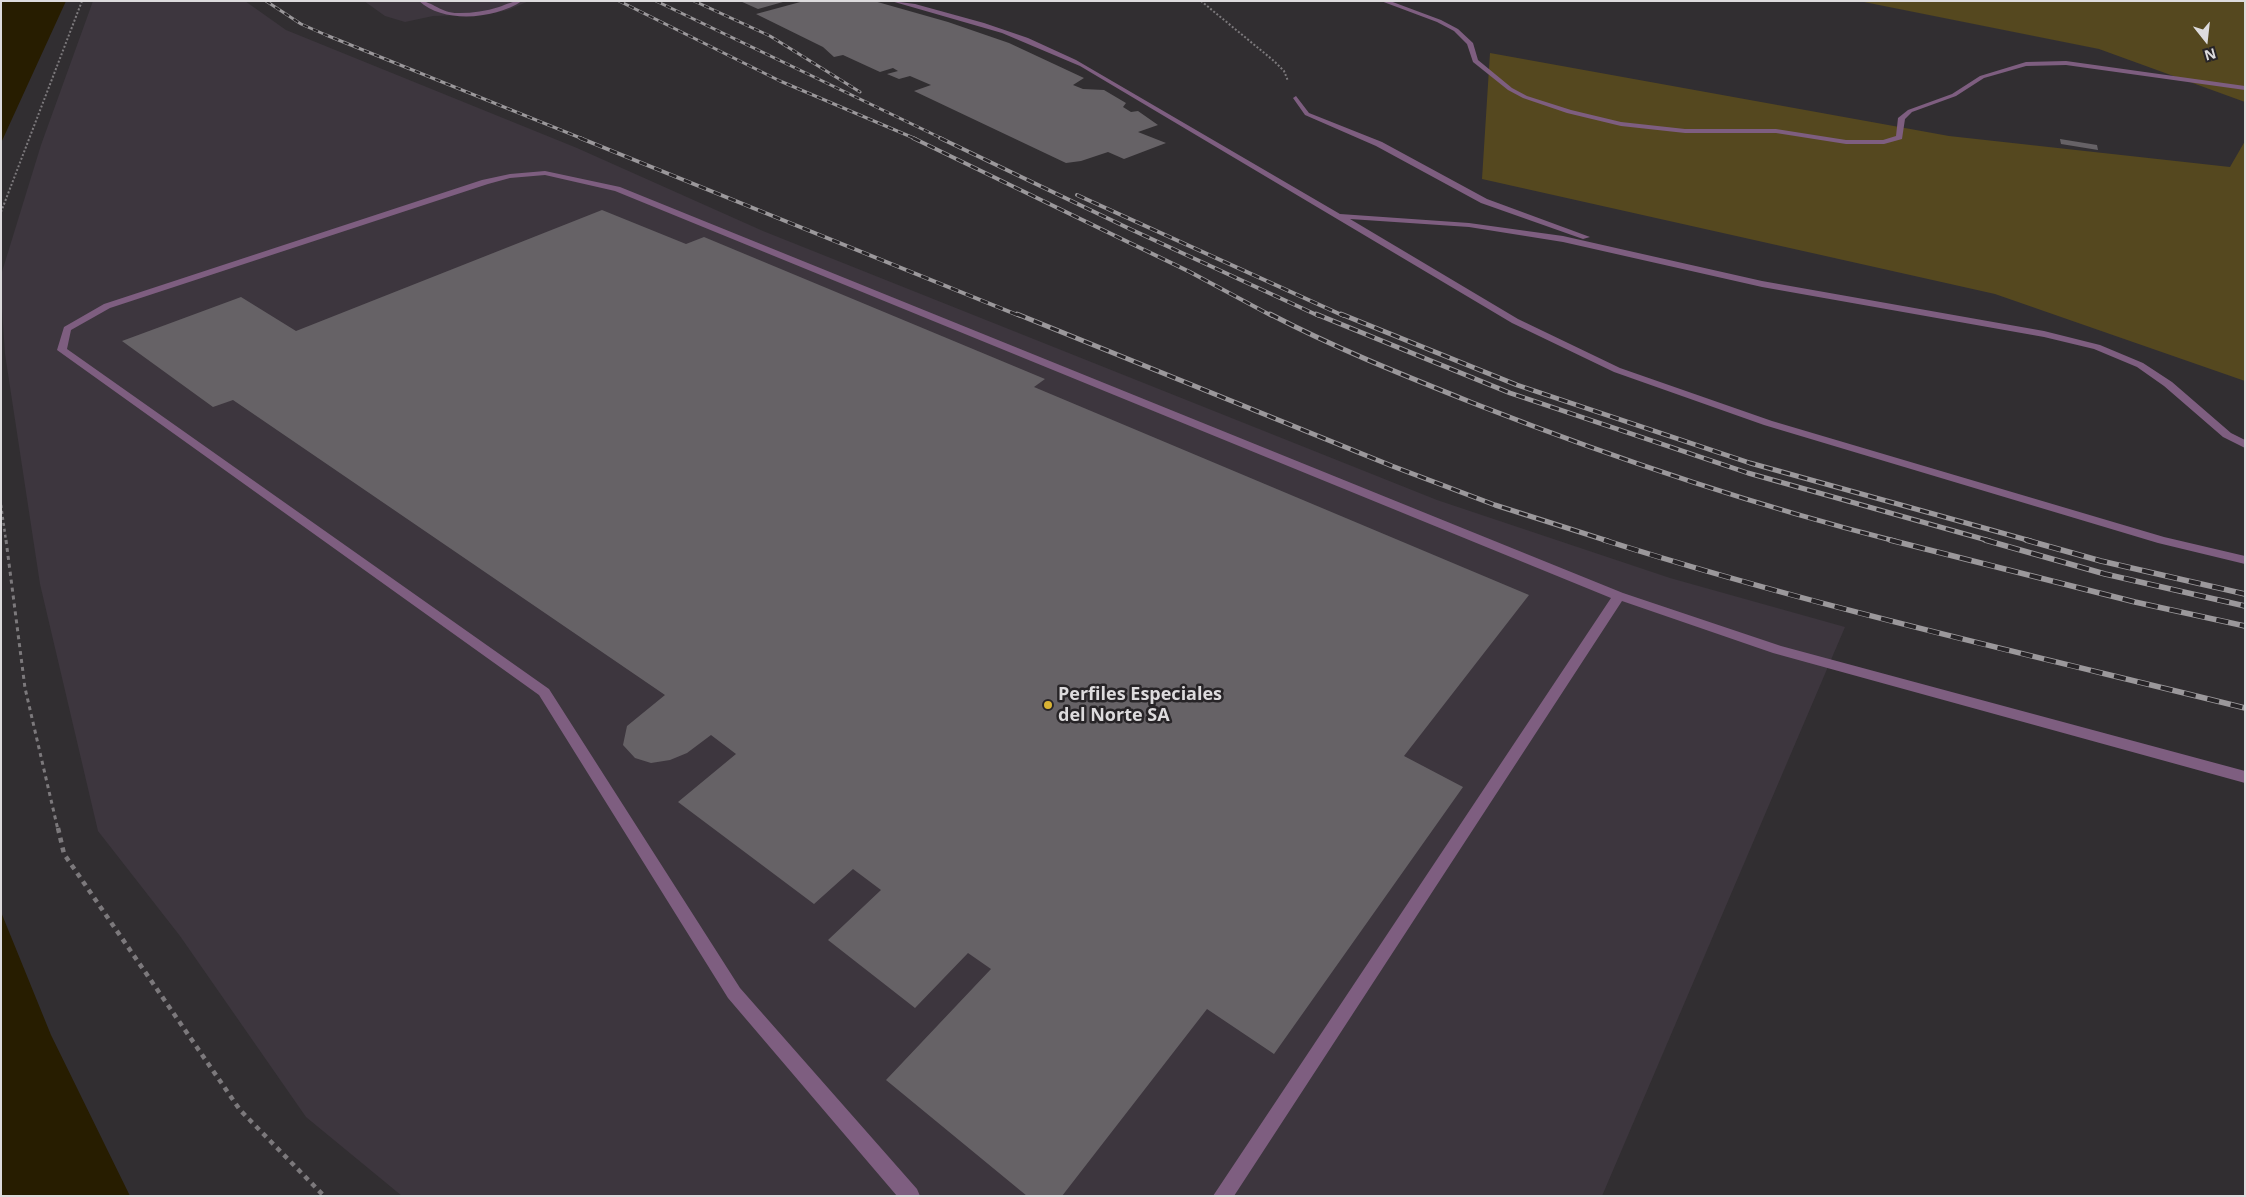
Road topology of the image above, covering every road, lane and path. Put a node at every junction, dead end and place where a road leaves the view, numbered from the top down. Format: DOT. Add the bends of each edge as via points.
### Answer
graph roads {
  1 [pos="82,1"];
  2 [pos="422,1"];
  3 [pos="519,1"];
  4 [pos="894,1"];
  5 [pos="1201,1"];
  6 [pos="1384,1"];
  7 [pos="2245,88"];
  8 [pos="1296,98"];
  9 [pos="1,212"];
  10 [pos="1336,216"];
  11 [pos="1638,256"];
  12 [pos="2245,445"];
  13 [pos="1,505"];
  14 [pos="2245,560"];
  15 [pos="1620,596"];
  16 [pos="2245,777"];
  17 [pos="324,1196"];
  18 [pos="910,1196"];
  19 [pos="1222,1196"];
  1 -- 9 [label="path"];
  2 -- 3 [label="street" via="439,12 456,14 493,11"];
  4 -- 10 [label="street" via="999,31 1065,56"];
  5 -- 8 [label="path" via="1284,71"];
  6 -- 7 [label="street" via="1456,30 1470,43 1475,61 1525,97 1569,112 1652,128 1776,132 1846,142 1884,142 1899,137 1902,118 1910,111 1954,95 1982,77 2026,64 2066,63"];
  8 -- 11 [label="street" via="1307,114 1379,144 1484,201"];
  10 -- 11 [label="street" via="1510,230"];
  10 -- 14 [label="street" via="1515,320 1617,370 1768,423 2162,540"];
  11 -- 12 [label="street" via="1762,284 1957,317 2097,347 2140,365 2168,384 2227,435"];
  13 -- 17 [label="path" via="25,688 64,854 240,1110"];
  15 -- 16 [label="street" via="1778,650"];
  15 -- 18 [label="street" via="617,189 545,173 510,176 456,192 106,306 67,329 62,350 544,692 734,993"];
  15 -- 19 [label="street"];
}
